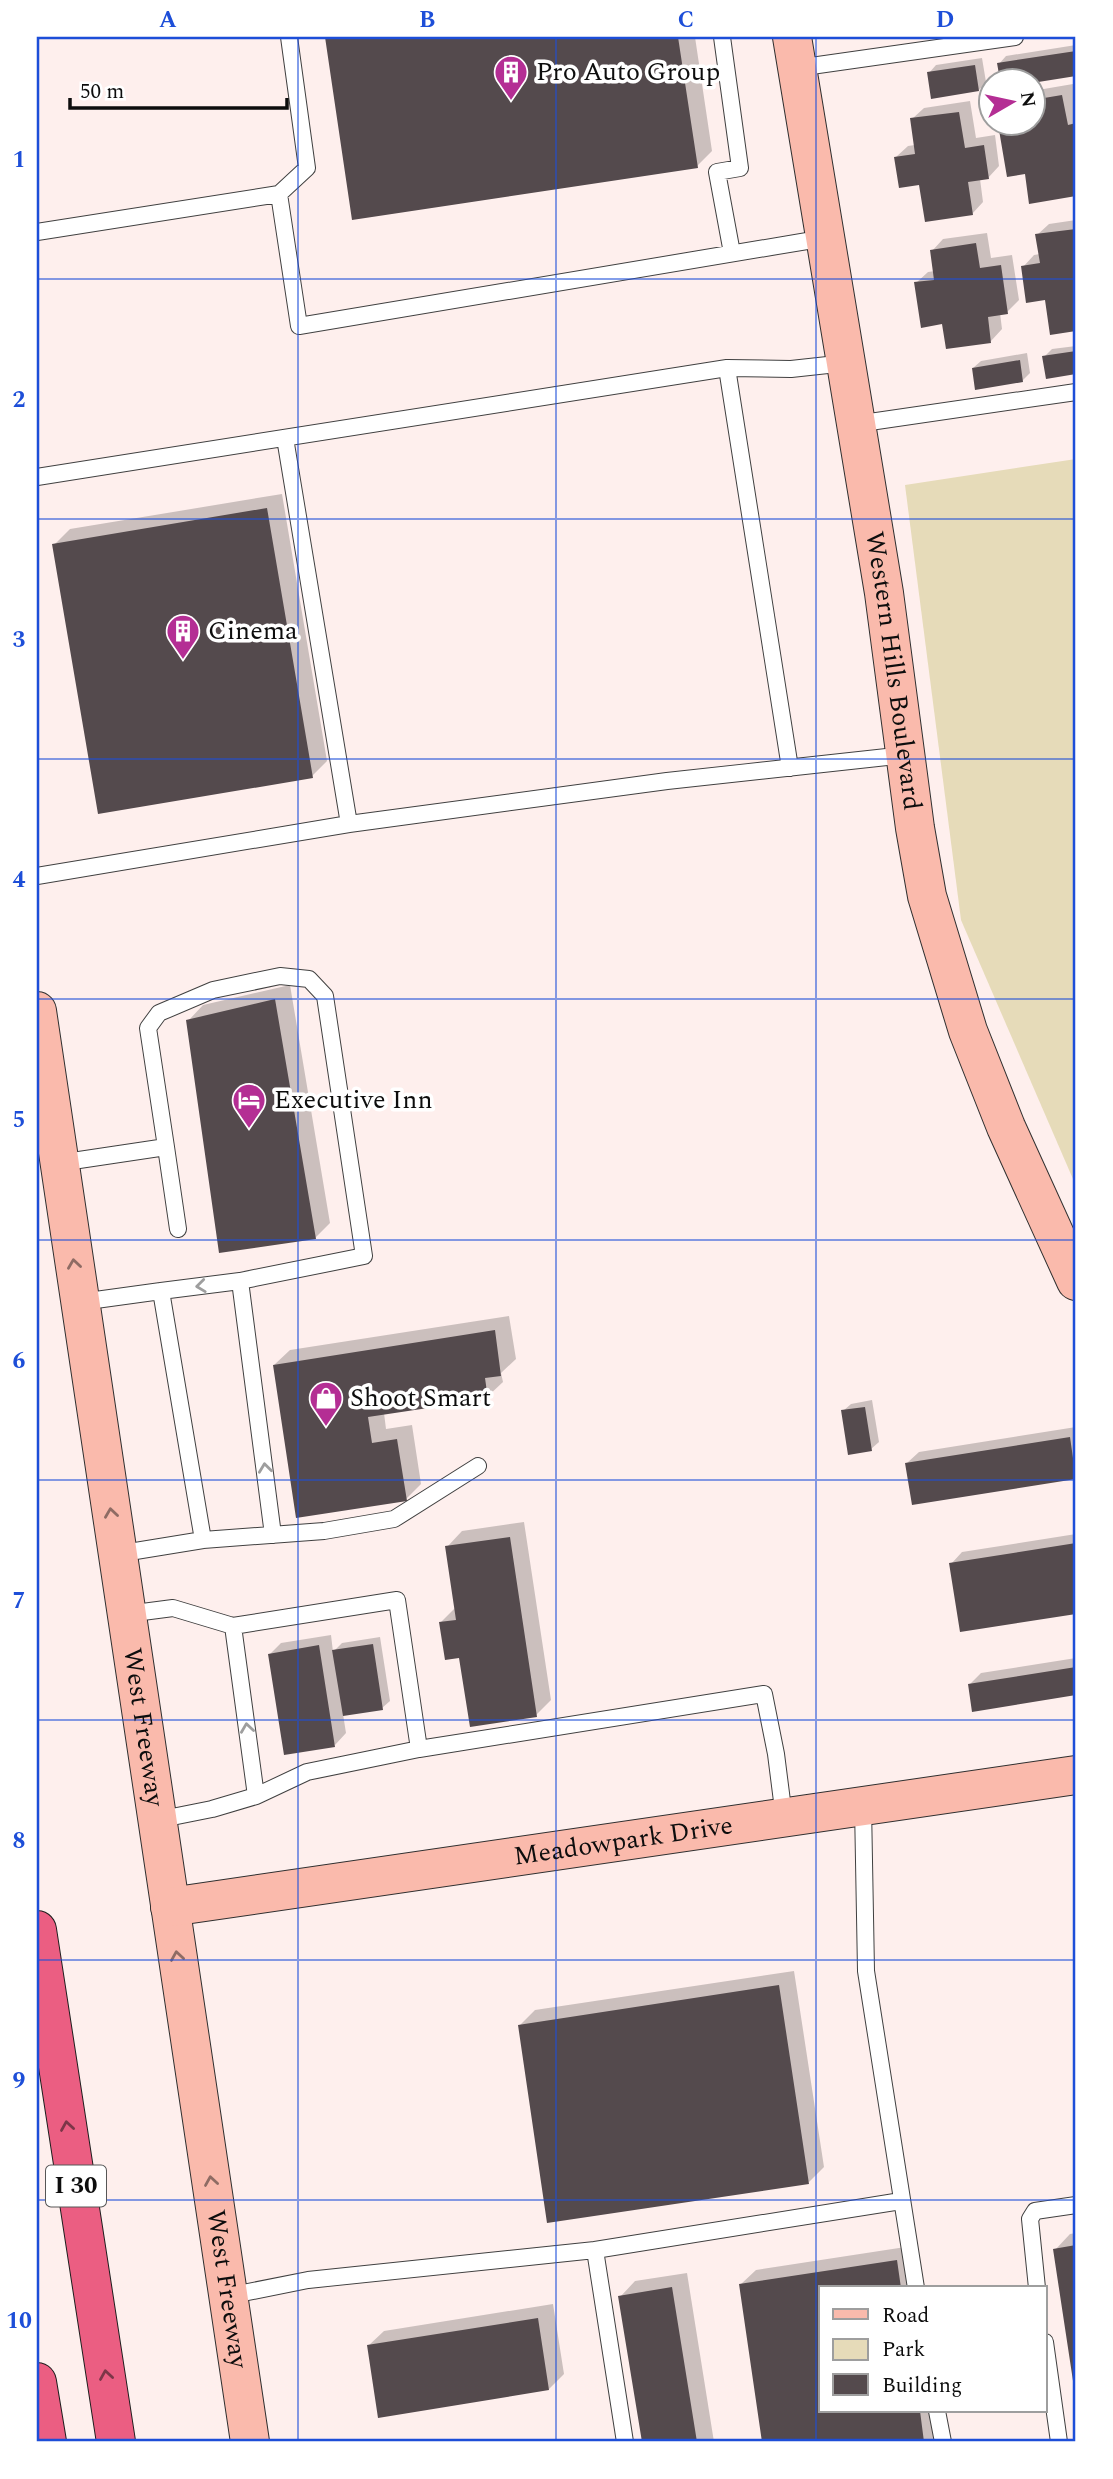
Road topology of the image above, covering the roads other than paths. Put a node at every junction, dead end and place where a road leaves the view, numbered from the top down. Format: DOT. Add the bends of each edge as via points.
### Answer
graph roads {
  1 [pos="289,37"];
  2 [pos="722,37"];
  3 [pos="1014,37"];
  4 [pos="795,53"];
  5 [pos="279,194"];
  6 [pos="37,232"];
  7 [pos="825,238"];
  8 [pos="732,253"];
  9 [pos="846,363"];
  10 [pos="727,368"];
  11 [pos="1076,392"];
  12 [pos="856,424"];
  13 [pos="285,438"];
  14 [pos="37,477"];
  15 [pos="905,755"];
  16 [pos="790,768"];
  17 [pos="349,824"];
  18 [pos="37,876"];
  19 [pos="37,1011"];
  20 [pos="166,1147"];
  21 [pos="60,1163"];
  22 [pos="178,1229"];
  23 [pos="240,1281"];
  24 [pos="1076,1281"];
  25 [pos="162,1291"];
  26 [pos="80,1302"];
  27 [pos="478,1466"];
  28 [pos="273,1535"];
  29 [pos="203,1540"];
  30 [pos="117,1554"];
  31 [pos="127,1614"];
  32 [pos="233,1626"];
  33 [pos="419,1749"];
  34 [pos="1076,1774"];
  35 [pos="256,1796"];
  36 [pos="863,1806"];
  37 [pos="784,1817"];
  38 [pos="157,1820"];
  39 [pos="170,1907"];
  40 [pos="37,1930"];
  41 [pos="901,2201"];
  42 [pos="1076,2205"];
  43 [pos="595,2250"];
  44 [pos="916,2286"];
  45 [pos="1037,2286"];
  46 [pos="228,2296"];
  47 [pos="1046,2349"];
  48 [pos="37,2382"];
  49 [pos="937,2412"];
  50 [pos="47,2442"];
  51 [pos="116,2442"];
  52 [pos="250,2442"];
  53 [pos="625,2442"];
  54 [pos="943,2442"];
  55 [pos="1059,2442"];
  1 -- 5 [label="lane" via="307,168"];
  2 -- 8 [label="lane" via="740,168 717,172"];
  3 -- 4 [label="lane"];
  4 -- 7 [label="street, Western Hills Boulevard"];
  5 -- 6 [label="lane"];
  5 -- 8 [label="lane" via="299,326"];
  7 -- 8 [label="lane"];
  7 -- 9 [label="street, Western Hills Boulevard"];
  9 -- 10 [label="lane" via="791,369"];
  9 -- 12 [label="street, Western Hills Boulevard"];
  10 -- 13 [label="lane"];
  10 -- 16 [label="lane"];
  11 -- 12 [label="lane"];
  12 -- 15 [label="street, Western Hills Boulevard"];
  13 -- 14 [label="lane"];
  13 -- 17 [label="lane"];
  15 -- 16 [label="lane"];
  15 -- 24 [label="street, Western Hills Boulevard" via="927,897 968,1031"];
  16 -- 17 [label="lane"];
  17 -- 18 [label="lane"];
  19 -- 21 [label="street, West Freeway"];
  20 -- 21 [label="lane"];
  20 -- 22 [label="lane"];
  20 -- 23 [label="lane" via="148,1028 159,1013 213,990 280,976 309,979 325,996 365,1256"];
  26 -- 21 [label="street, West Freeway, one-way"];
  23 -- 25 [label="lane, one-way"];
  28 -- 23 [label="lane, one-way"];
  25 -- 26 [label="lane"];
  25 -- 29 [label="lane"];
  30 -- 26 [label="street, West Freeway, one-way"];
  27 -- 28 [label="lane" via="394,1519"];
  28 -- 29 [label="lane"];
  29 -- 30 [label="lane"];
  30 -- 31 [label="street, West Freeway"];
  31 -- 32 [label="lane" via="173,1608"];
  31 -- 38 [label="street, West Freeway"];
  32 -- 33 [label="lane" via="397,1600"];
  35 -- 32 [label="lane, one-way"];
  33 -- 35 [label="lane" via="307,1772"];
  33 -- 37 [label="lane" via="764,1694"];
  34 -- 36 [label="street, Meadowpark Drive"];
  35 -- 38 [label="lane"];
  36 -- 37 [label="street, Meadowpark Drive"];
  36 -- 41 [label="lane" via="866,1971"];
  37 -- 39 [label="street, Meadowpark Drive"];
  38 -- 39 [label="street, West Freeway"];
  46 -- 39 [label="street, West Freeway, one-way"];
  51 -- 40 [label="highway, I 30, one-way"];
  41 -- 43 [label="lane"];
  41 -- 44 [label="lane"];
  42 -- 45 [label="lane" via="1035,2211 1030,2219"];
  43 -- 46 [label="lane" via="308,2280"];
  43 -- 53 [label="lane"];
  46 -- 52 [label="street, West Freeway"];
  47 -- 55 [label="lane"];
  48 -- 50 [label="highway"];
  49 -- 54 [label="lane"];
}
